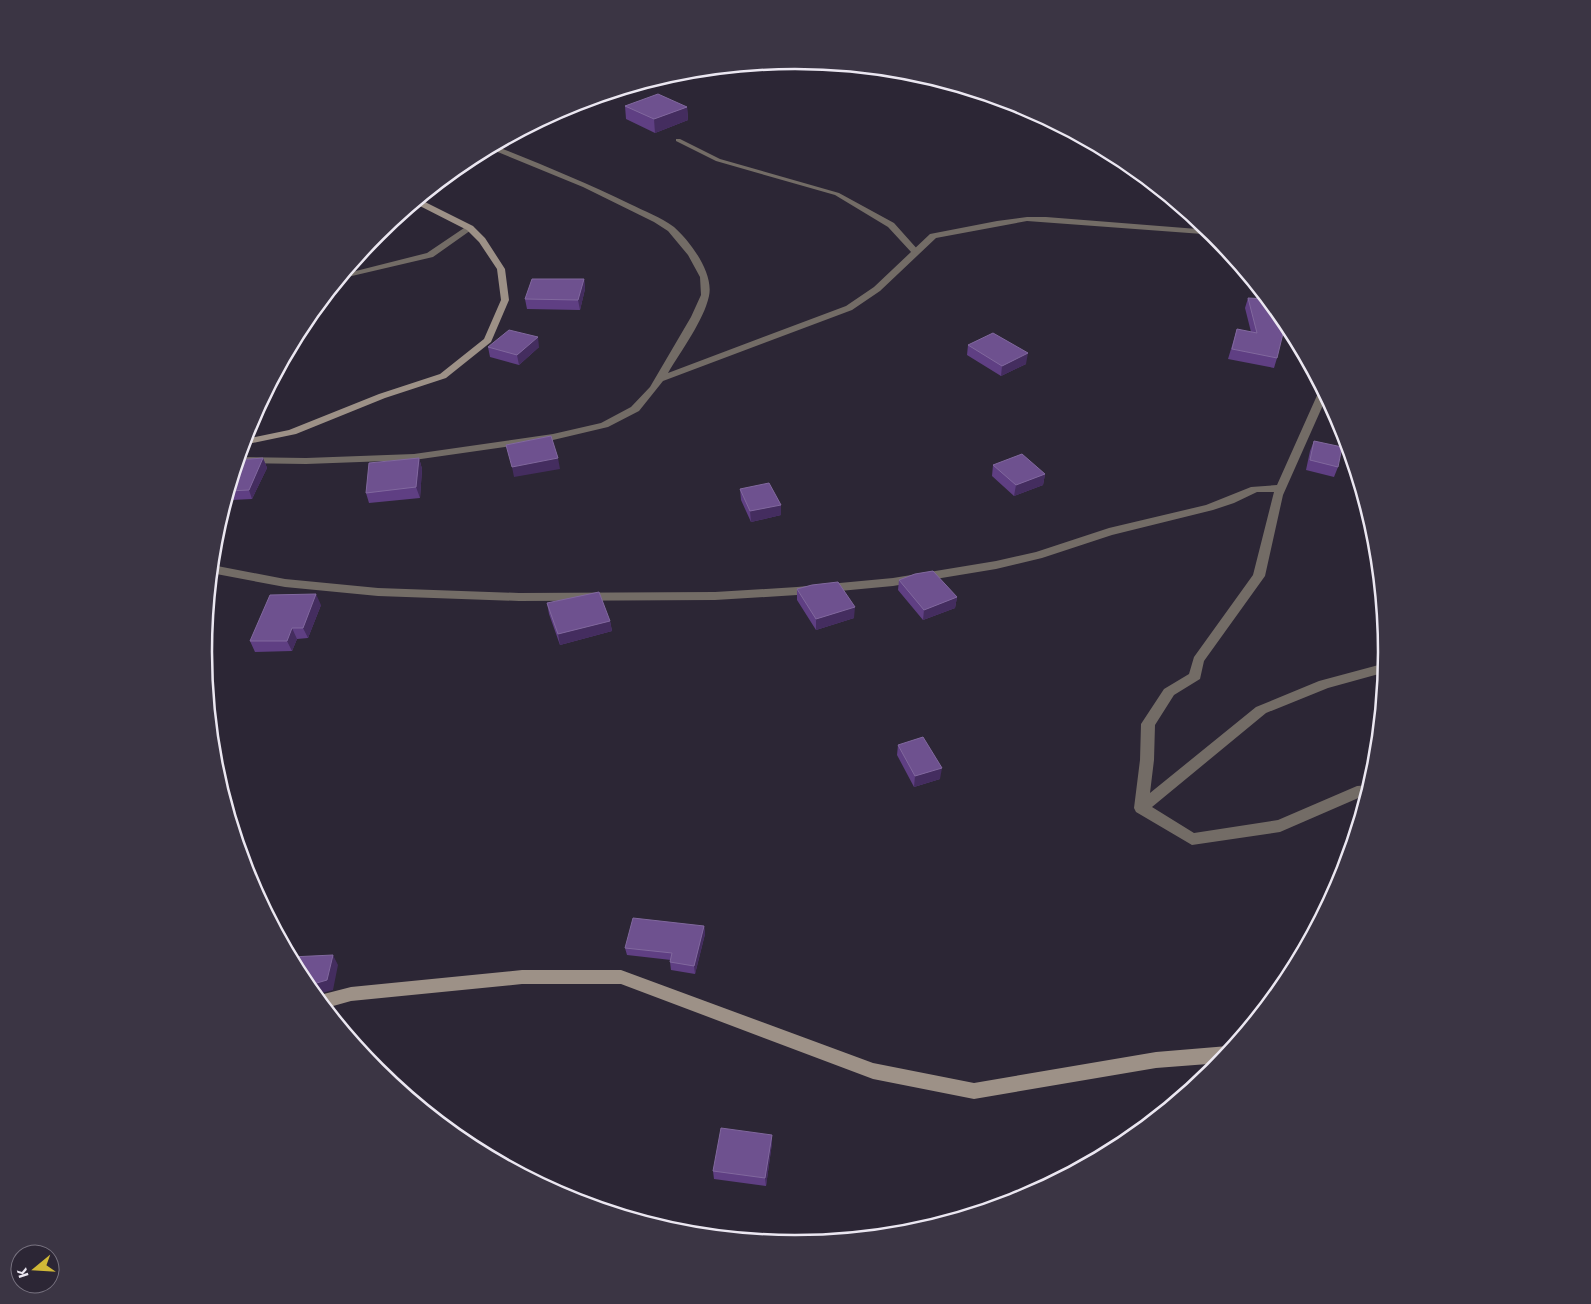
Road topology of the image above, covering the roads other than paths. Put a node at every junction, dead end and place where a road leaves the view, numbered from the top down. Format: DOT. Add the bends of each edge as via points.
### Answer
graph roads {
  1 [pos="678,140"];
  2 [pos="499,150"];
  3 [pos="422,204"];
  4 [pos="470,228"];
  5 [pos="1199,232"];
  6 [pos="914,252"];
  7 [pos="351,274"];
  8 [pos="659,379"];
  9 [pos="1321,398"];
  10 [pos="253,440"];
  11 [pos="245,460"];
  12 [pos="1282,488"];
  13 [pos="218,570"];
  14 [pos="1379,669"];
  15 [pos="1362,790"];
  16 [pos="1141,808"];
  17 [pos="328,1000"];
  18 [pos="1217,1055"];
  1 -- 6 [label="lane" via="718,160 837,194 891,225"];
  2 -- 8 [label="street" via="586,185 657,220 671,229 692,254 704,277 704,295 696,317"];
  3 -- 4 [label="street"];
  4 -- 7 [label="street" via="430,254"];
  4 -- 10 [label="street" via="501,269 505,300 488,340 443,376 292,432"];
  5 -- 6 [label="street" via="1026,219 932,236"];
  6 -- 8 [label="street" via="877,289 849,308"];
  8 -- 11 [label="street" via="634,410 604,425 553,437 414,457"];
  9 -- 12 [label="street"];
  12 -- 13 [label="street" via="1255,489 1209,508 1109,532 996,565 901,581 797,591 706,596 519,597 378,592 303,585"];
  12 -- 16 [label="street" via="1258,576 1198,660 1195,676 1169,692 1148,724"];
  14 -- 16 [label="street" via="1324,684 1261,710"];
  15 -- 16 [label="street" via="1280,826 1192,839"];
  17 -- 18 [label="street" via="351,994 522,977 621,977 873,1071 974,1091 1156,1060"];
}
